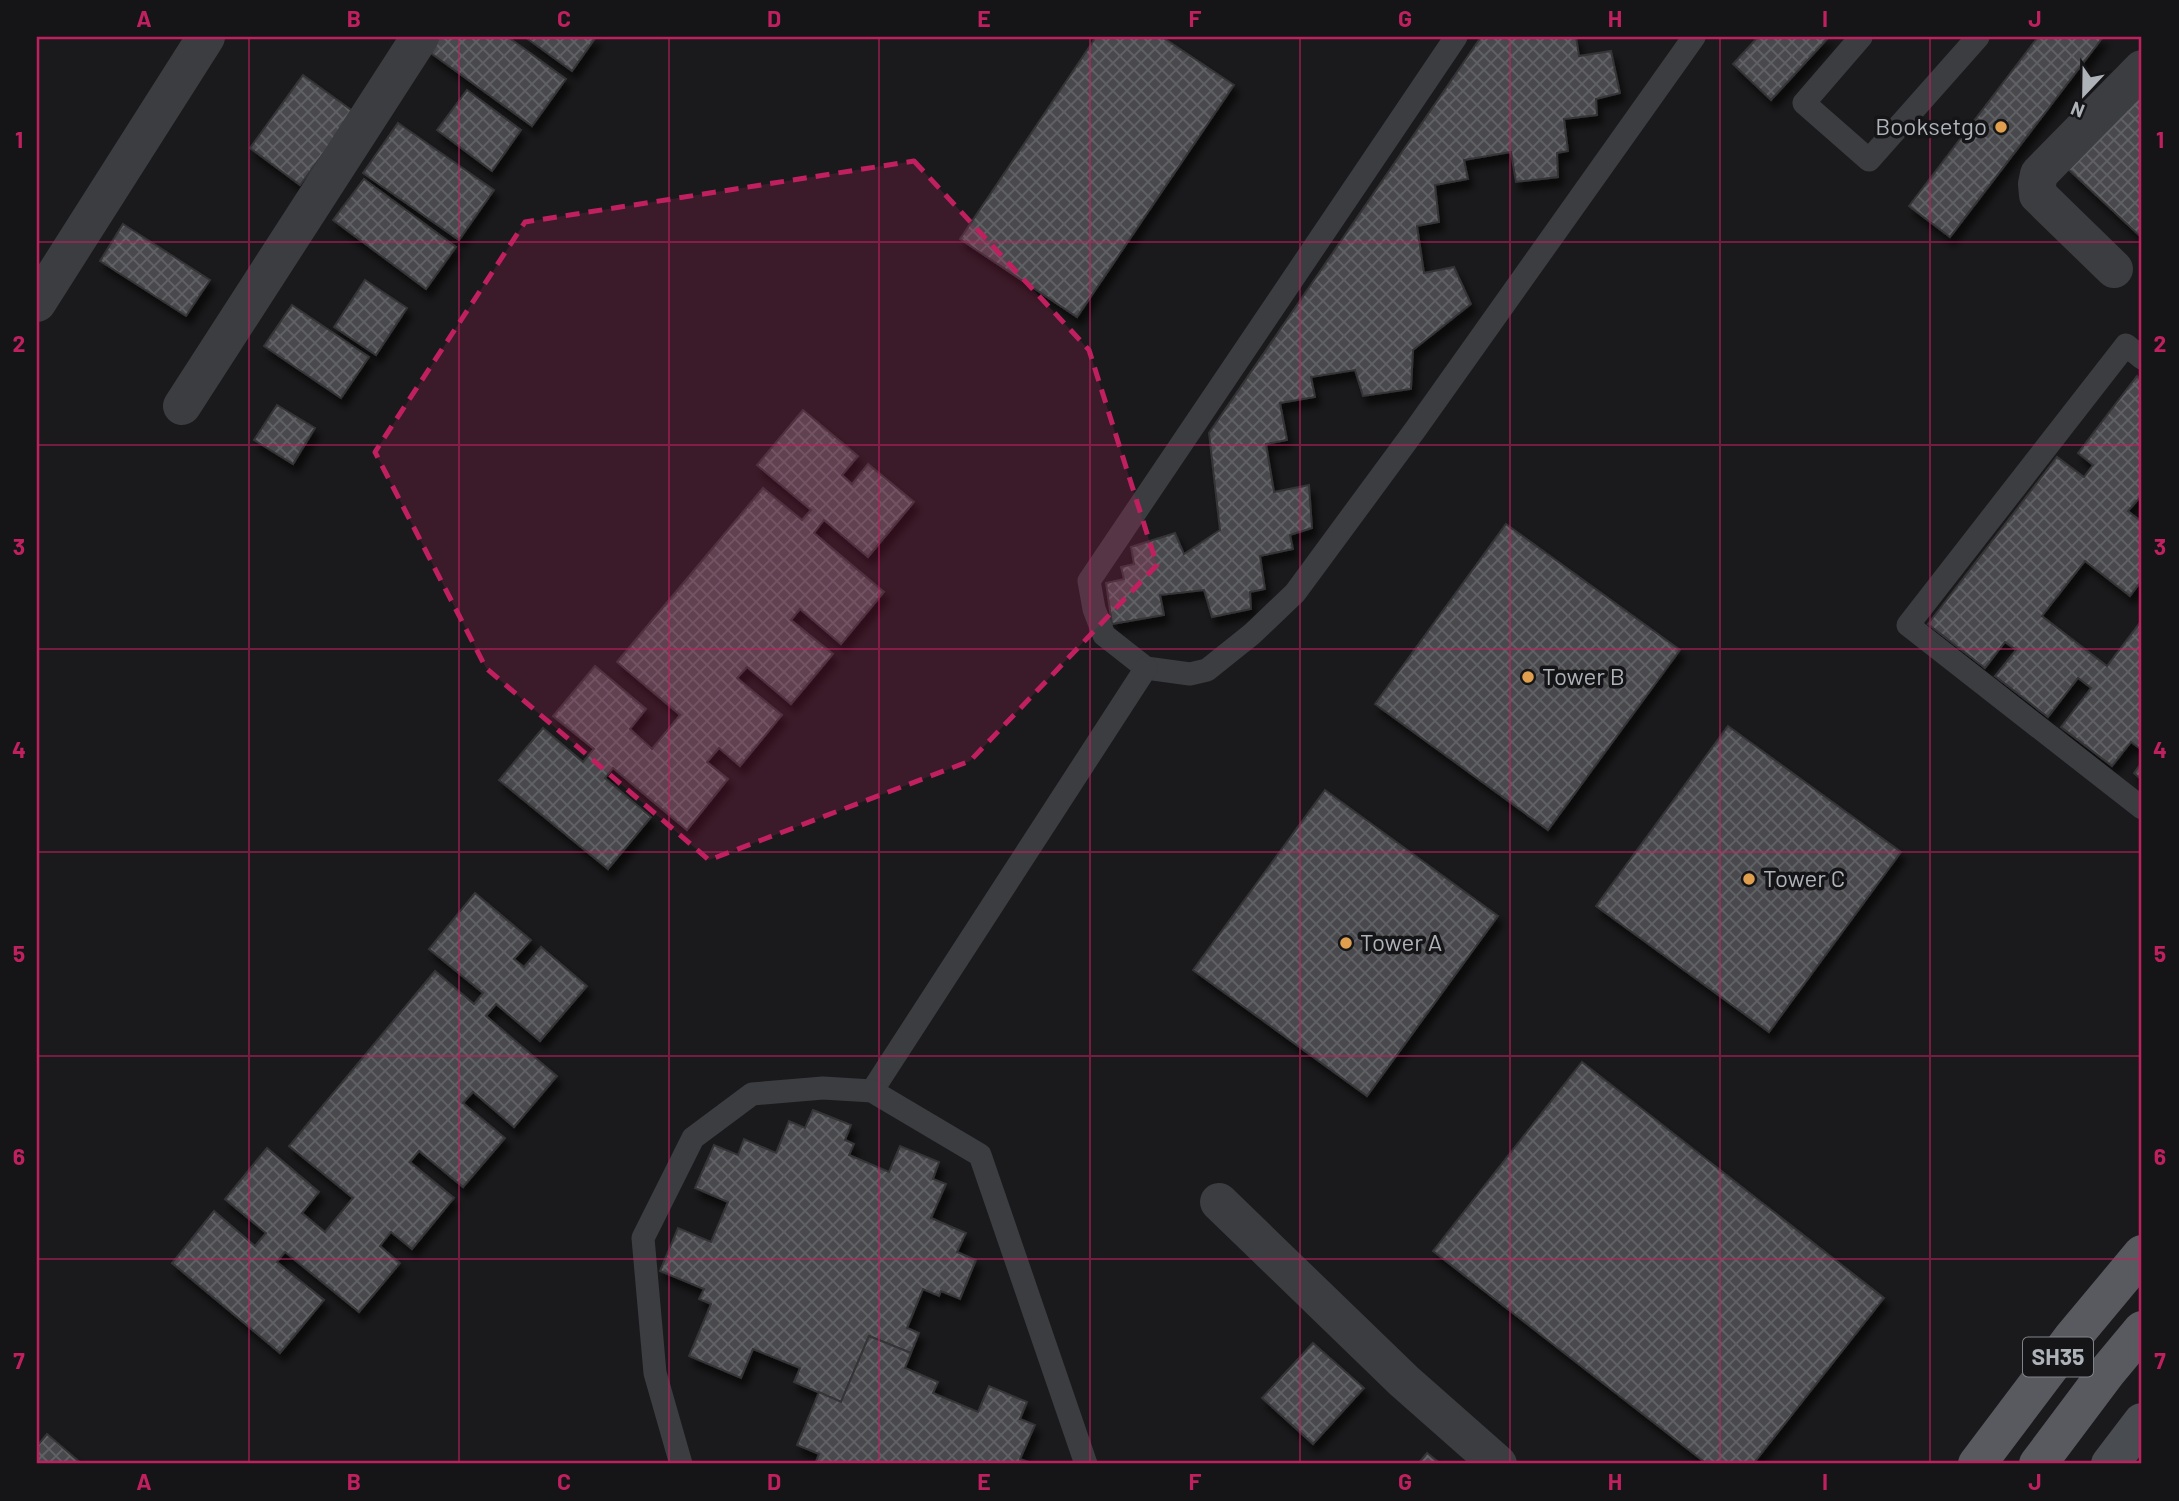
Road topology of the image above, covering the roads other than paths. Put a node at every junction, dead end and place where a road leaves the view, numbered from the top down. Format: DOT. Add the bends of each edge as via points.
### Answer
graph roads {
  1 [pos="206,37"];
  2 [pos="420,37"];
  3 [pos="1456,37"];
  4 [pos="1694,37"];
  5 [pos="1861,37"];
  6 [pos="1978,37"];
  7 [pos="2142,69"];
  8 [pos="2114,269"];
  9 [pos="37,303"];
  10 [pos="2142,358"];
  11 [pos="182,406"];
  12 [pos="1146,668"];
  13 [pos="2142,808"];
  14 [pos="872,1091"];
  15 [pos="1219,1202"];
  16 [pos="2142,1254"];
  17 [pos="2142,1330"];
  18 [pos="2142,1422"];
  19 [pos="681,1464"];
  20 [pos="1086,1464"];
  21 [pos="1498,1464"];
  22 [pos="1977,1464"];
  23 [pos="2038,1464"];
  24 [pos="2110,1464"];
  1 -- 9 [label="street"];
  2 -- 11 [label="street"];
  3 -- 12 [label="lane" via="1089,581 1104,635"];
  4 -- 12 [label="lane" via="1295,593 1207,670 1190,674"];
  5 -- 6 [label="lane" via="1804,103 1869,160"];
  7 -- 8 [label="street" via="2039,174 2037,184 2038,194"];
  10 -- 13 [label="lane" via="2126,345 1909,625"];
  12 -- 14 [label="lane"];
  14 -- 19 [label="lane" via="823,1088 752,1094 693,1138 643,1238 655,1373"];
  14 -- 20 [label="lane" via="980,1155"];
  15 -- 21 [label="street" via="1404,1381"];
  16 -- 22 [label="main road, SH35"];
  17 -- 23 [label="main road, SH35"];
  18 -- 24 [label="street"];
}
